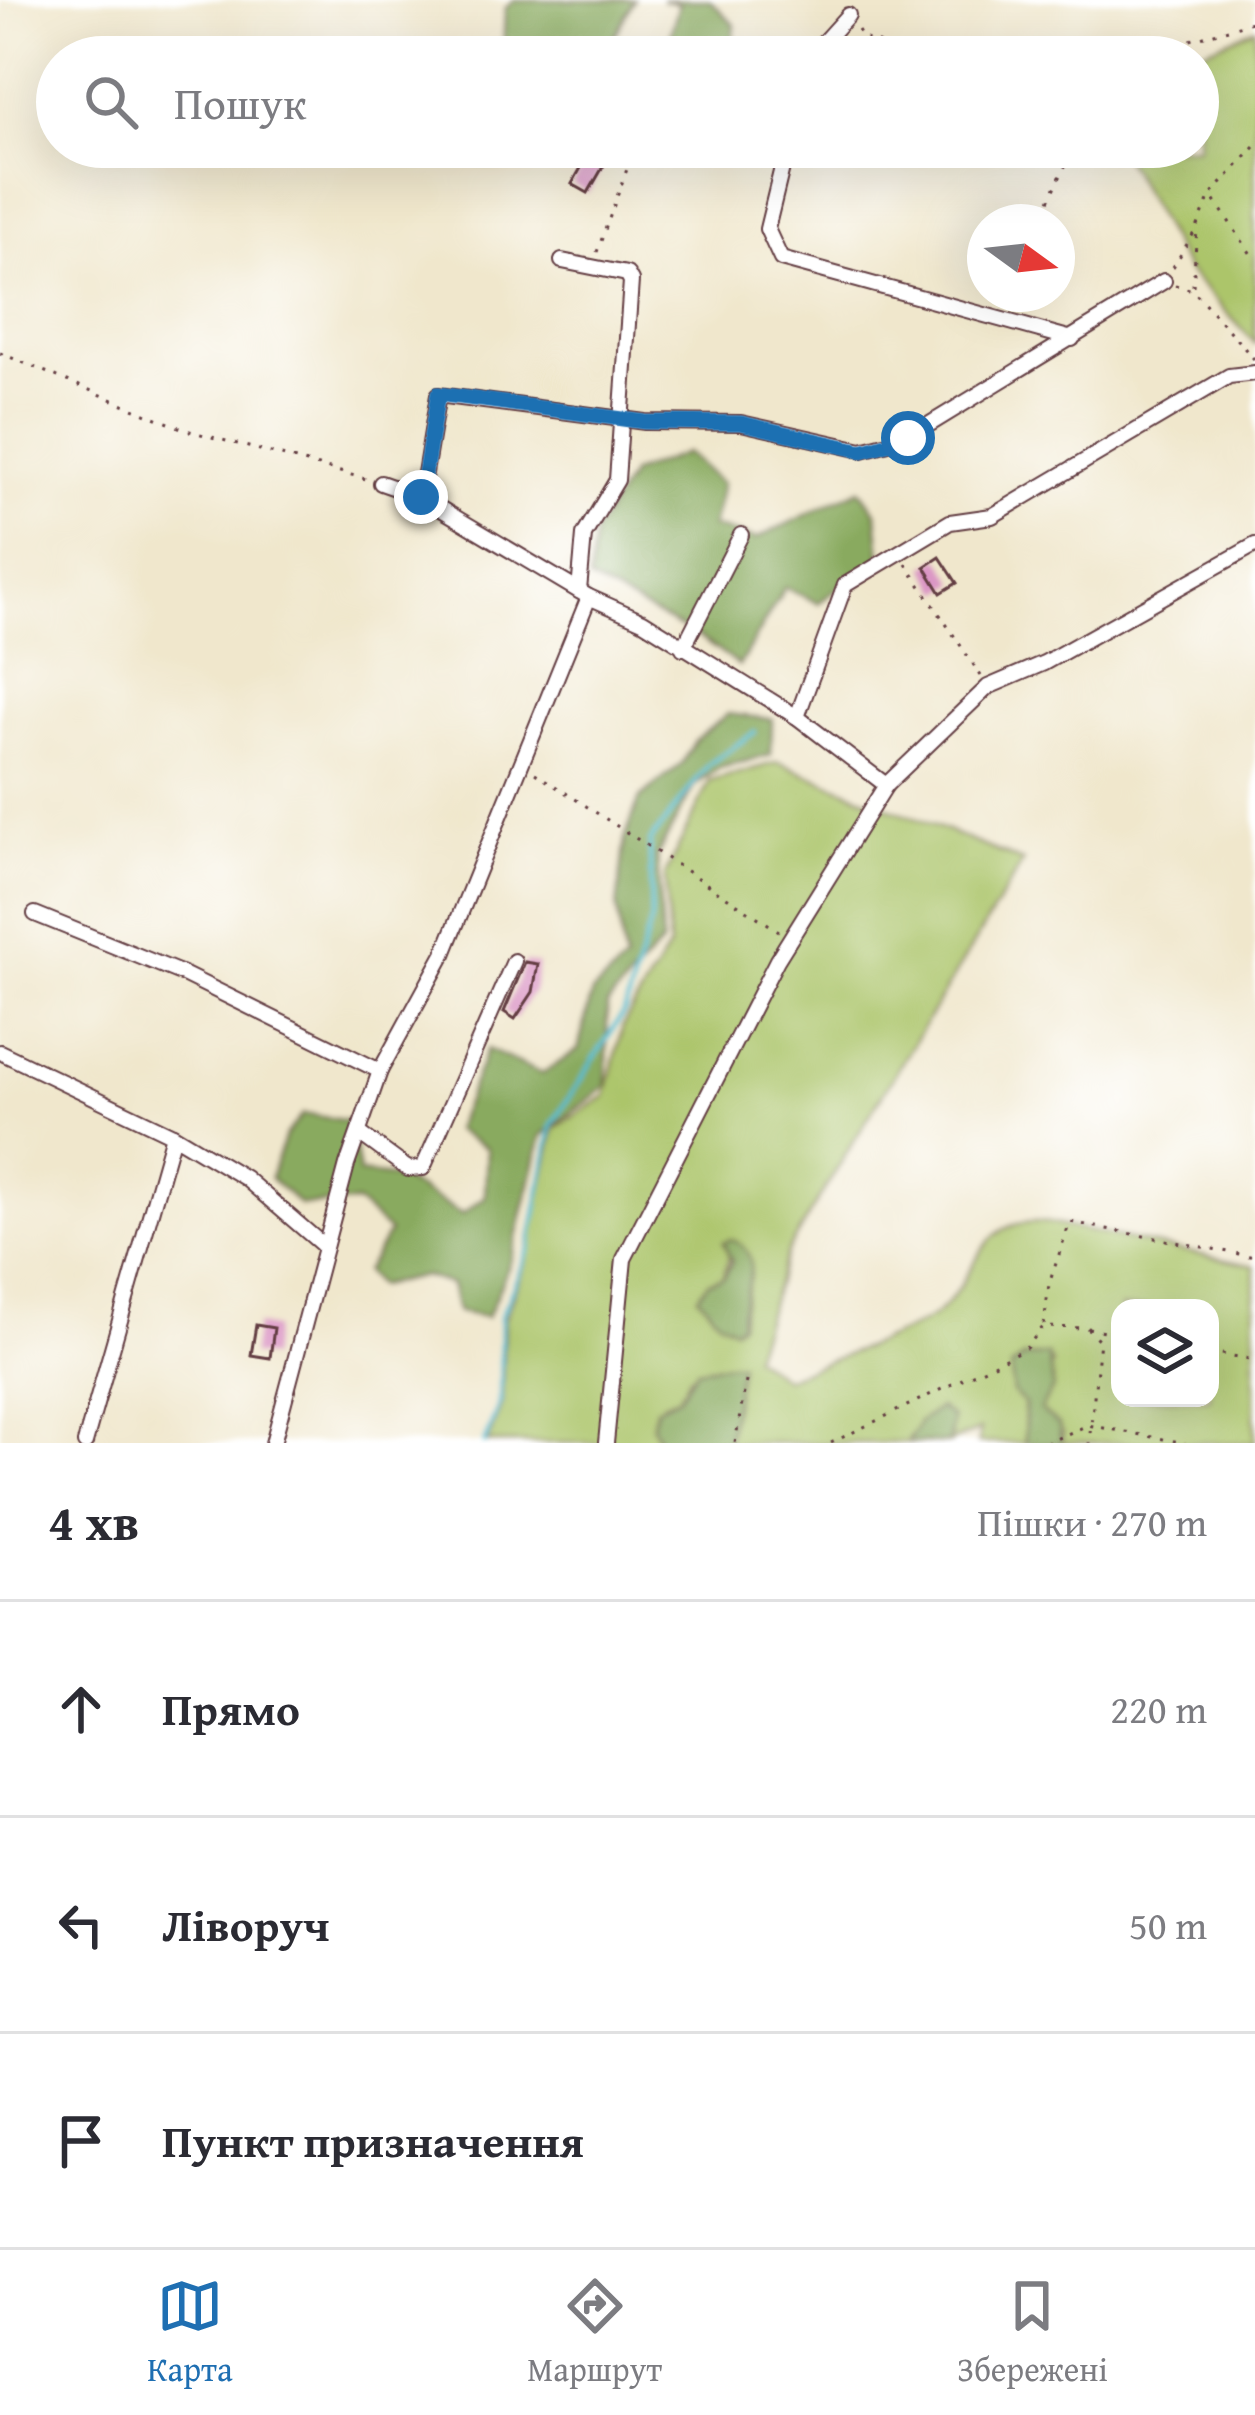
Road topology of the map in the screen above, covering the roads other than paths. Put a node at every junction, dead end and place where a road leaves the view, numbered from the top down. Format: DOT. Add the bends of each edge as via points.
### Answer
graph roads {
  1 [pos="848,15"];
  2 [pos="829,36"];
  3 [pos="782,168"];
  4 [pos="562,261"];
  5 [pos="1164,281"];
  6 [pos="1072,339"];
  7 [pos="1255,373"];
  8 [pos="619,416"];
  9 [pos="381,483"];
  10 [pos="421,497"];
  11 [pos="742,535"];
  12 [pos="1255,545"];
  13 [pos="584,594"];
  14 [pos="683,648"];
  15 [pos="796,717"];
  16 [pos="886,785"];
  17 [pos="35,914"];
  18 [pos="514,961"];
  19 [pos="0,1052"];
  20 [pos="380,1071"];
  21 [pos="173,1135"];
  22 [pos="362,1135"];
  23 [pos="325,1247"];
  24 [pos="85,1443"];
  25 [pos="273,1443"];
  26 [pos="607,1443"];
  1 -- 2 [label="street"];
  3 -- 6 [label="street" via="766,230 782,259"];
  4 -- 8 [label="street" via="631,281"];
  5 -- 6 [label="street"];
  6 -- 8 [label="street" via="908,438 862,451 741,423"];
  7 -- 15 [label="street" via="1229,376 992,516 950,522 845,585"];
  8 -- 10 [label="street" via="438,394"];
  8 -- 13 [label="street" via="616,480 584,535"];
  9 -- 10 [label="street"];
  10 -- 13 [label="street"];
  11 -- 14 [label="street"];
  12 -- 16 [label="street" via="988,687"];
  13 -- 14 [label="street"];
  13 -- 20 [label="street" via="444,954"];
  14 -- 15 [label="street"];
  15 -- 16 [label="street"];
  16 -- 26 [label="street" via="791,938 624,1259"];
  17 -- 20 [label="street" via="182,974"];
  18 -- 22 [label="street" via="423,1168 407,1169"];
  19 -- 21 [label="street"];
  20 -- 22 [label="street"];
  21 -- 23 [label="street" via="245,1178"];
  21 -- 24 [label="street"];
  22 -- 23 [label="street"];
  23 -- 25 [label="street"];
}
